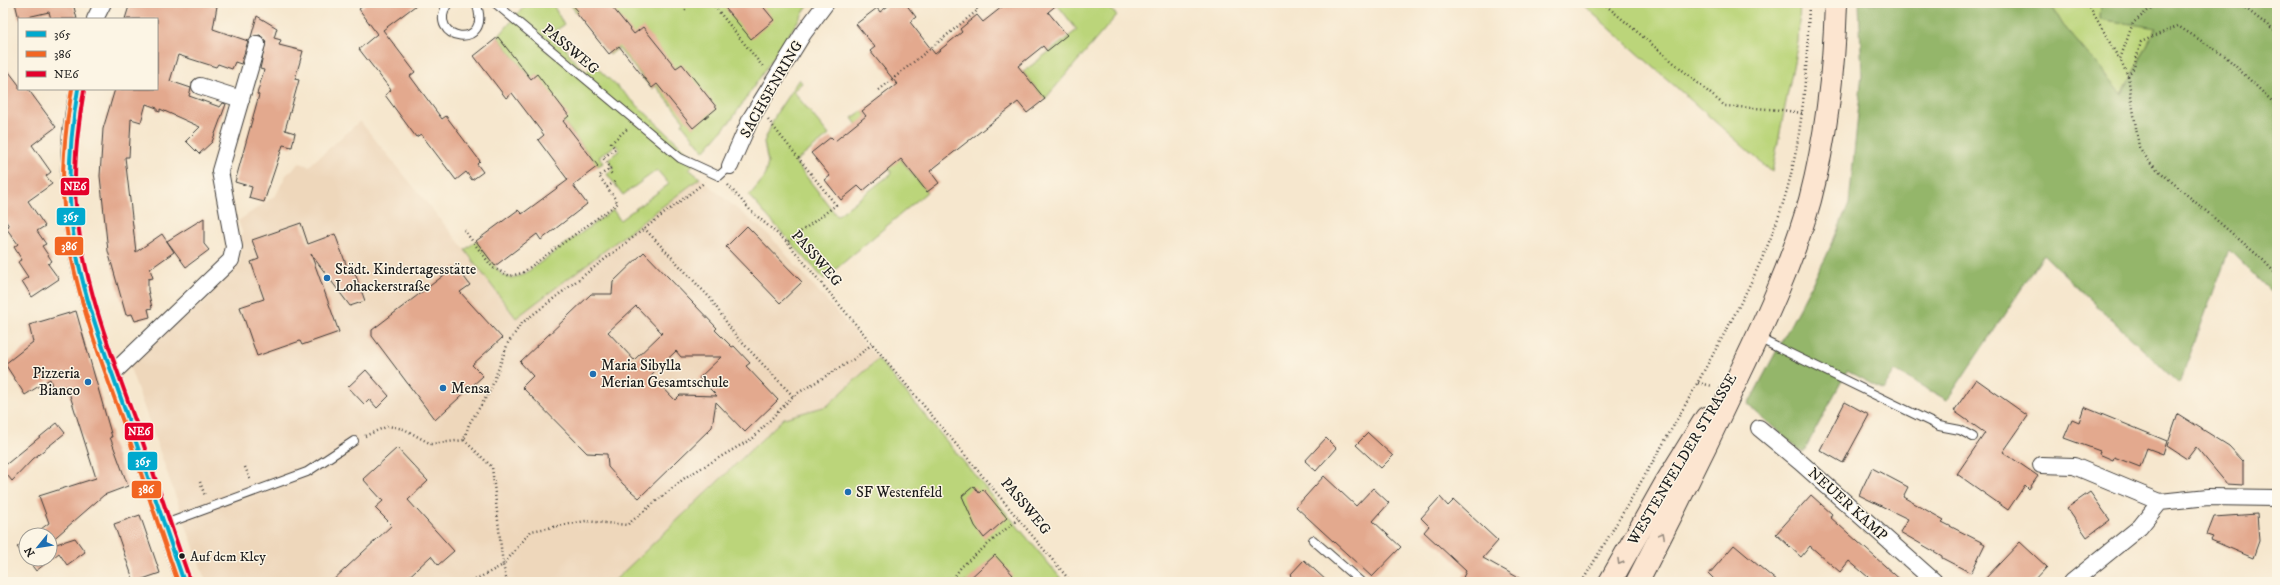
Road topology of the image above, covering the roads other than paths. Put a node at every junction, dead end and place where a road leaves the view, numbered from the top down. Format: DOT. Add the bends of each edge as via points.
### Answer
graph roads {
  1 [pos="448,3"];
  2 [pos="476,3"];
  3 [pos="495,3"];
  4 [pos="826,3"];
  5 [pos="1836,3"];
  6 [pos="257,44"];
  7 [pos="200,86"];
  8 [pos="78,90"];
  9 [pos="241,99"];
  10 [pos="725,171"];
  11 [pos="1757,338"];
  12 [pos="112,374"];
  13 [pos="1759,428"];
  14 [pos="1973,437"];
  15 [pos="354,441"];
  16 [pos="2041,465"];
  17 [pos="2277,498"];
  18 [pos="2160,502"];
  19 [pos="165,524"];
  20 [pos="1313,540"];
  21 [pos="184,582"];
  22 [pos="1362,582"];
  23 [pos="1610,582"];
  24 [pos="1637,582"];
  25 [pos="1935,582"];
  26 [pos="2072,582"];
  1 -- 2 [label="lane" via="443,16 445,26 452,34 463,36 473,33 479,24 480,14"];
  3 -- 10 [label="lane, PASSWEG" via="680,158"];
  4 -- 10 [label="street, SACHSENRING" via="758,107"];
  5 -- 11 [label="street, WESTENFELDER STRASSE" via="1828,116 1810,199 1797,242"];
  6 -- 9 [label="street"];
  7 -- 9 [label="street"];
  8 -- 12 [label="street" via="69,140 68,197 75,249 87,303"];
  9 -- 12 [label="street" via="220,171 234,247 231,260"];
  11 -- 14 [label="lane" via="1939,426 1960,430"];
  11 -- 23 [label="street, WESTENFELDER STRASSE, one-way" via="1666,481"];
  24 -- 11 [label="street, WESTENFELDER STRASSE, one-way" via="1685,492"];
  12 -- 19 [label="street"];
  13 -- 25 [label="street, NEUER KAMP"];
  15 -- 19 [label="lane" via="307,472"];
  16 -- 18 [label="street" via="2074,466"];
  17 -- 18 [label="street" via="2208,497"];
  18 -- 26 [label="street" via="2140,527"];
  19 -- 21 [label="street"];
  20 -- 22 [label="lane"];
}
